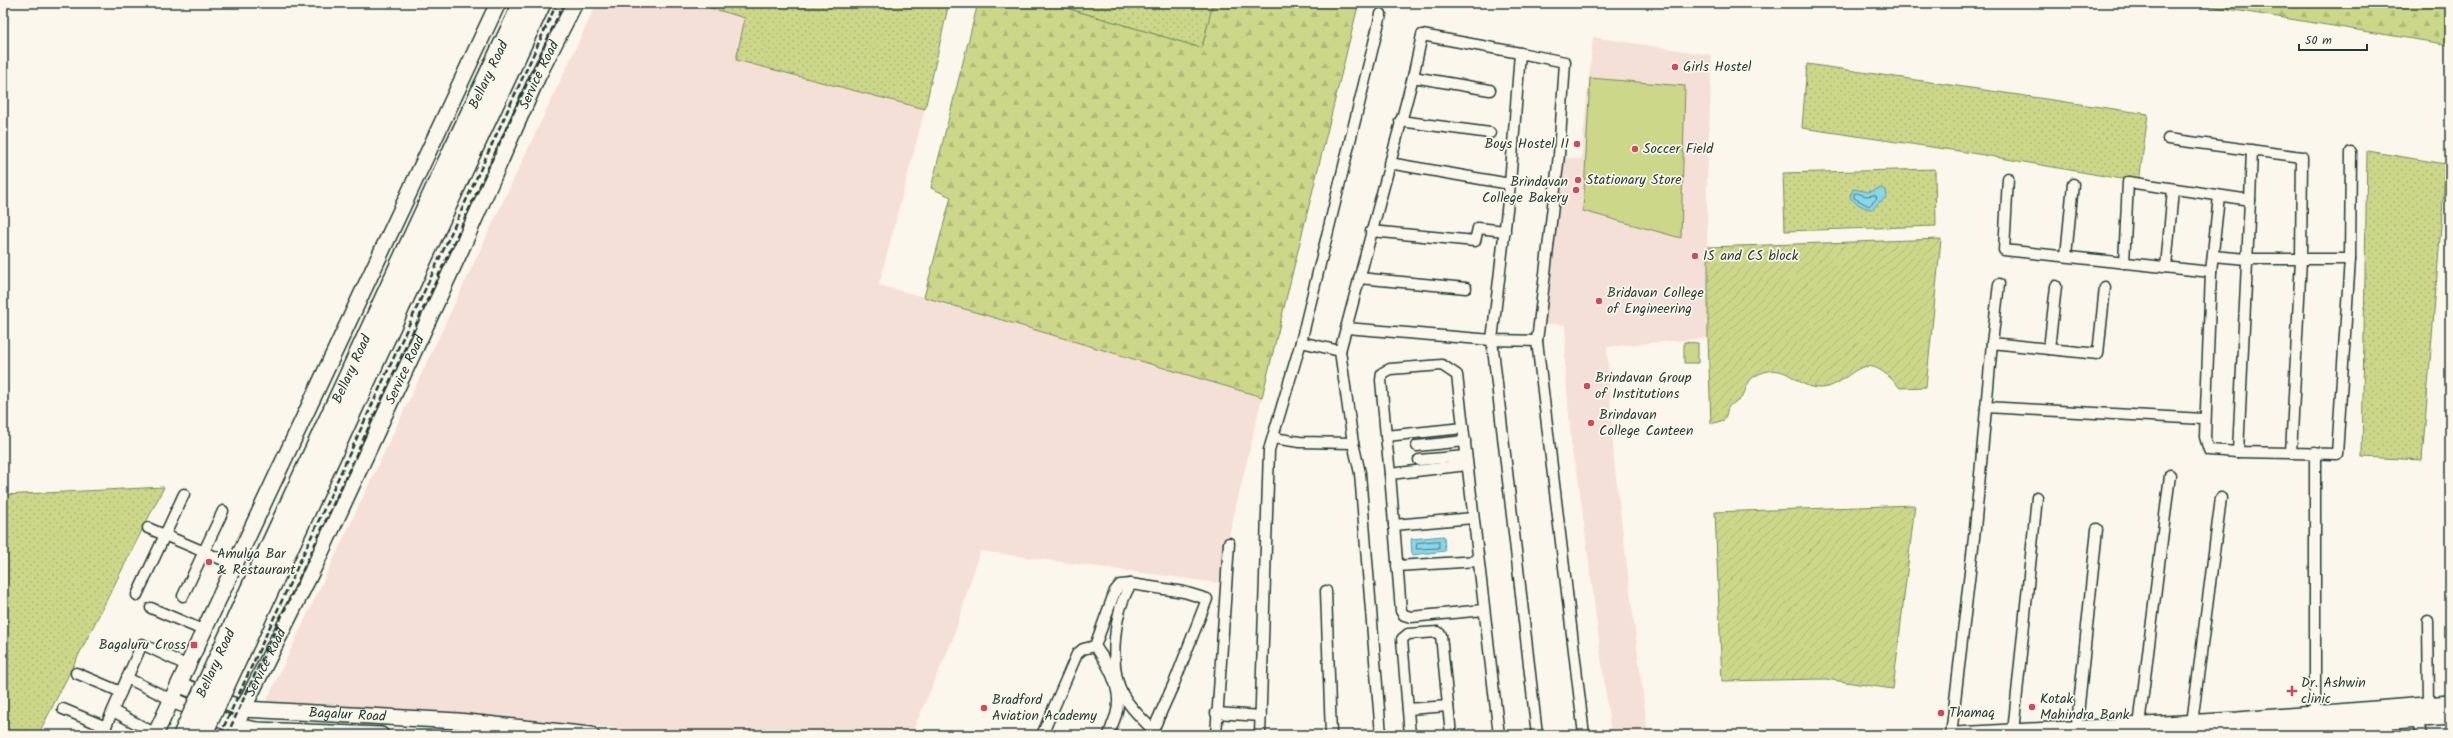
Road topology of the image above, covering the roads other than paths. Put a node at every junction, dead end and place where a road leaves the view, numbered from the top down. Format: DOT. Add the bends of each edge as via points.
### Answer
graph roads {
  1 [pos="498,3"];
  2 [pos="523,3"];
  3 [pos="541,3"];
  4 [pos="575,3"];
  5 [pos="1381,14"];
  6 [pos="1520,53"];
  7 [pos="1413,76"];
  8 [pos="1490,90"];
  9 [pos="1400,122"];
  10 [pos="1490,133"];
  11 [pos="2168,139"];
  12 [pos="463,150"];
  13 [pos="2252,150"];
  14 [pos="2352,152"];
  15 [pos="1389,163"];
  16 [pos="2008,178"];
  17 [pos="1510,184"];
  18 [pos="2073,184"];
  19 [pos="2173,190"];
  20 [pos="2219,196"];
  21 [pos="2250,200"];
  22 [pos="1371,231"];
  23 [pos="1505,231"];
  24 [pos="2066,256"];
  25 [pos="2213,256"];
  26 [pos="2301,259"];
  27 [pos="2350,259"];
  28 [pos="2248,260"];
  29 [pos="2124,263"];
  30 [pos="2166,267"];
  31 [pos="2211,272"];
  32 [pos="1359,278"];
  33 [pos="1998,284"];
  34 [pos="2056,286"];
  35 [pos="2105,287"];
  36 [pos="1466,288"];
  37 [pos="1346,328"];
  38 [pos="1492,340"];
  39 [pos="1537,341"];
  40 [pos="1301,342"];
  41 [pos="1992,342"];
  42 [pos="2049,348"];
  43 [pos="1340,351"];
  44 [pos="1986,407"];
  45 [pos="2204,419"];
  46 [pos="1463,428"];
  47 [pos="1386,436"];
  48 [pos="1273,438"];
  49 [pos="1464,441"];
  50 [pos="1353,443"];
  51 [pos="1417,446"];
  52 [pos="2238,452"];
  53 [pos="2291,453"];
  54 [pos="2315,453"];
  55 [pos="1419,460"];
  56 [pos="1467,461"];
  57 [pos="1390,474"];
  58 [pos="2170,475"];
  59 [pos="184,494"];
  60 [pos="2037,498"];
  61 [pos="2221,498"];
  62 [pos="223,511"];
  63 [pos="1474,518"];
  64 [pos="1394,525"];
  65 [pos="148,528"];
  66 [pos="2097,529"];
  67 [pos="166,535"];
  68 [pos="1229,544"];
  69 [pos="204,552"];
  70 [pos="1478,561"];
  71 [pos="235,566"];
  72 [pos="1397,566"];
  73 [pos="1131,584"];
  74 [pos="1326,591"];
  75 [pos="137,595"];
  76 [pos="183,596"];
  77 [pos="151,608"];
  78 [pos="1484,610"];
  79 [pos="2428,621"];
  80 [pos="205,630"];
  81 [pos="1095,646"];
  82 [pos="188,666"];
  83 [pos="76,673"];
  84 [pos="127,678"];
  85 [pos="180,685"];
  86 [pos="121,692"];
  87 [pos="172,700"];
  88 [pos="2450,703"];
  89 [pos="1448,706"];
  90 [pos="62,709"];
  91 [pos="243,709"];
  92 [pos="1408,709"];
  93 [pos="2421,710"];
  94 [pos="113,711"];
  95 [pos="1216,713"];
  96 [pos="1261,716"];
  97 [pos="2450,717"];
  98 [pos="2315,720"];
  99 [pos="2139,726"];
  100 [pos="2387,728"];
  101 [pos="2194,729"];
  102 [pos="234,730"];
  103 [pos="2337,730"];
  104 [pos="104,731"];
  105 [pos="1152,732"];
  106 [pos="2013,732"];
  107 [pos="2076,732"];
  108 [pos="2290,732"];
  109 [pos="156,734"];
  110 [pos="2238,734"];
  111 [pos="182,735"];
  112 [pos="202,735"];
  113 [pos="381,735"];
  114 [pos="591,735"];
  115 [pos="1042,735"];
  116 [pos="1109,735"];
  117 [pos="1216,735"];
  118 [pos="1260,735"];
  119 [pos="1331,735"];
  120 [pos="1381,735"];
  121 [pos="1410,735"];
  122 [pos="1452,735"];
  123 [pos="1499,735"];
  124 [pos="1537,735"];
  125 [pos="1584,735"];
  126 [pos="1951,735"];
  127 [pos="1956,735"];
  128 [pos="2422,735"];
  1 -- 71 [label="main road"];
  2 -- 12 [label="highway, Bellary Road"];
  3 -- 12 [label="highway, Bellary Road"];
  4 -- 91 [label="main road, Service Road" via="538,76 464,244 316,563"];
  5 -- 40 [label="street"];
  6 -- 7 [label="street" via="1422,35"];
  6 -- 17 [label="street"];
  6 -- 39 [label="street" via="1565,62 1558,156"];
  7 -- 8 [label="street"];
  7 -- 9 [label="street"];
  9 -- 10 [label="street"];
  9 -- 15 [label="street"];
  11 -- 13 [label="street"];
  12 -- 111 [label="highway, Bellary Road, bridge"];
  12 -- 112 [label="highway, Bellary Road, bridge"];
  13 -- 21 [label="street"];
  13 -- 26 [label="street" via="2302,157"];
  14 -- 27 [label="street"];
  15 -- 17 [label="street"];
  15 -- 22 [label="street"];
  16 -- 24 [label="street" via="2004,250"];
  17 -- 23 [label="street"];
  18 -- 24 [label="street"];
  19 -- 20 [label="street"];
  19 -- 29 [label="street" via="2128,182"];
  19 -- 30 [label="street"];
  20 -- 21 [label="street"];
  20 -- 25 [label="street"];
  21 -- 28 [label="street"];
  22 -- 23 [label="street" via="1475,241 1478,228"];
  22 -- 32 [label="street"];
  23 -- 38 [label="street"];
  24 -- 29 [label="street"];
  25 -- 28 [label="street"];
  25 -- 31 [label="street"];
  26 -- 27 [label="street"];
  26 -- 28 [label="street"];
  26 -- 53 [label="street"];
  27 -- 54 [label="street" via="2337,454"];
  28 -- 52 [label="street"];
  29 -- 30 [label="street"];
  30 -- 31 [label="street"];
  31 -- 45 [label="street"];
  32 -- 36 [label="street"];
  32 -- 37 [label="street"];
  33 -- 41 [label="street"];
  34 -- 42 [label="street"];
  35 -- 42 [label="street" via="2098,354"];
  37 -- 38 [label="street"];
  37 -- 43 [label="street"];
  38 -- 39 [label="street"];
  38 -- 124 [label="street"];
  39 -- 125 [label="street"];
  40 -- 43 [label="street"];
  40 -- 48 [label="street"];
  41 -- 42 [label="street"];
  41 -- 44 [label="street"];
  43 -- 50 [label="street"];
  44 -- 45 [label="street"];
  44 -- 126 [label="street" via="1975,529"];
  45 -- 52 [label="street" via="2209,450"];
  46 -- 47 [label="street"];
  46 -- 47 [label="street" via="1457,375 1451,370 1442,365 1390,370 1382,373 1380,380"];
  46 -- 49 [label="street"];
  47 -- 57 [label="street"];
  48 -- 50 [label="street" via="1300,442"];
  48 -- 96 [label="street" via="1269,450"];
  49 -- 51 [label="street"];
  49 -- 56 [label="street"];
  50 -- 120 [label="street" via="1360,473"];
  52 -- 53 [label="street"];
  53 -- 54 [label="street"];
  54 -- 98 [label="street"];
  55 -- 56 [label="street"];
  56 -- 57 [label="street"];
  56 -- 63 [label="street"];
  57 -- 64 [label="street"];
  58 -- 99 [label="street"];
  59 -- 67 [label="street"];
  60 -- 106 [label="street"];
  61 -- 101 [label="street"];
  62 -- 69 [label="street"];
  63 -- 64 [label="street"];
  63 -- 70 [label="street"];
  64 -- 72 [label="street"];
  65 -- 67 [label="street"];
  66 -- 107 [label="street"];
  67 -- 69 [label="street"];
  67 -- 75 [label="street"];
  68 -- 95 [label="street"];
  69 -- 71 [label="street"];
  69 -- 76 [label="street"];
  70 -- 72 [label="street"];
  70 -- 78 [label="street"];
  71 -- 80 [label="main road"];
  72 -- 78 [label="street" via="1401,611 1404,615 1411,617"];
  73 -- 81 [label="street" via="1120,585 1115,591"];
  73 -- 105 [label="street" via="1126,592 1117,623 1117,669 1122,694"];
  73 -- 105 [label="street" via="1184,592 1207,599 1176,681"];
  74 -- 119 [label="street"];
  77 -- 80 [label="street"];
  78 -- 123 [label="street"];
  79 -- 93 [label="street"];
  80 -- 82 [label="main road"];
  81 -- 115 [label="street" via="1083,649 1077,654"];
  81 -- 116 [label="street" via="1112,672 1116,690 1116,714"];
  82 -- 84 [label="street" via="142,644"];
  82 -- 85 [label="main road"];
  83 -- 86 [label="street"];
  84 -- 86 [label="street"];
  84 -- 87 [label="street"];
  85 -- 87 [label="main road"];
  85 -- 91 [label="main road, Bagalur Road"];
  86 -- 94 [label="street"];
  87 -- 102 [label="main road, Bagalur Road"];
  87 -- 109 [label="main road"];
  88 -- 93 [label="main road"];
  89 -- 92 [label="street"];
  89 -- 92 [label="street" via="1441,635 1438,632 1415,633 1405,635 1402,639"];
  89 -- 122 [label="street"];
  90 -- 104 [label="street"];
  91 -- 102 [label="main road, Service Road"];
  91 -- 114 [label="main road, Bagalur Road" via="458,722"];
  92 -- 121 [label="street"];
  93 -- 97 [label="main road"];
  93 -- 98 [label="main road"];
  93 -- 100 [label="main road"];
  93 -- 128 [label="street"];
  94 -- 104 [label="street"];
  94 -- 109 [label="street"];
  95 -- 96 [label="street"];
  95 -- 117 [label="street"];
  96 -- 118 [label="street"];
  98 -- 101 [label="main road"];
  98 -- 103 [label="main road"];
  98 -- 108 [label="main road"];
  99 -- 101 [label="main road"];
  99 -- 107 [label="main road"];
  100 -- 103 [label="main road"];
  101 -- 110 [label="main road"];
  102 -- 113 [label="main road, Bagalur Road"];
  106 -- 107 [label="main road"];
  106 -- 127 [label="main road"];
  108 -- 110 [label="main road"];
}
